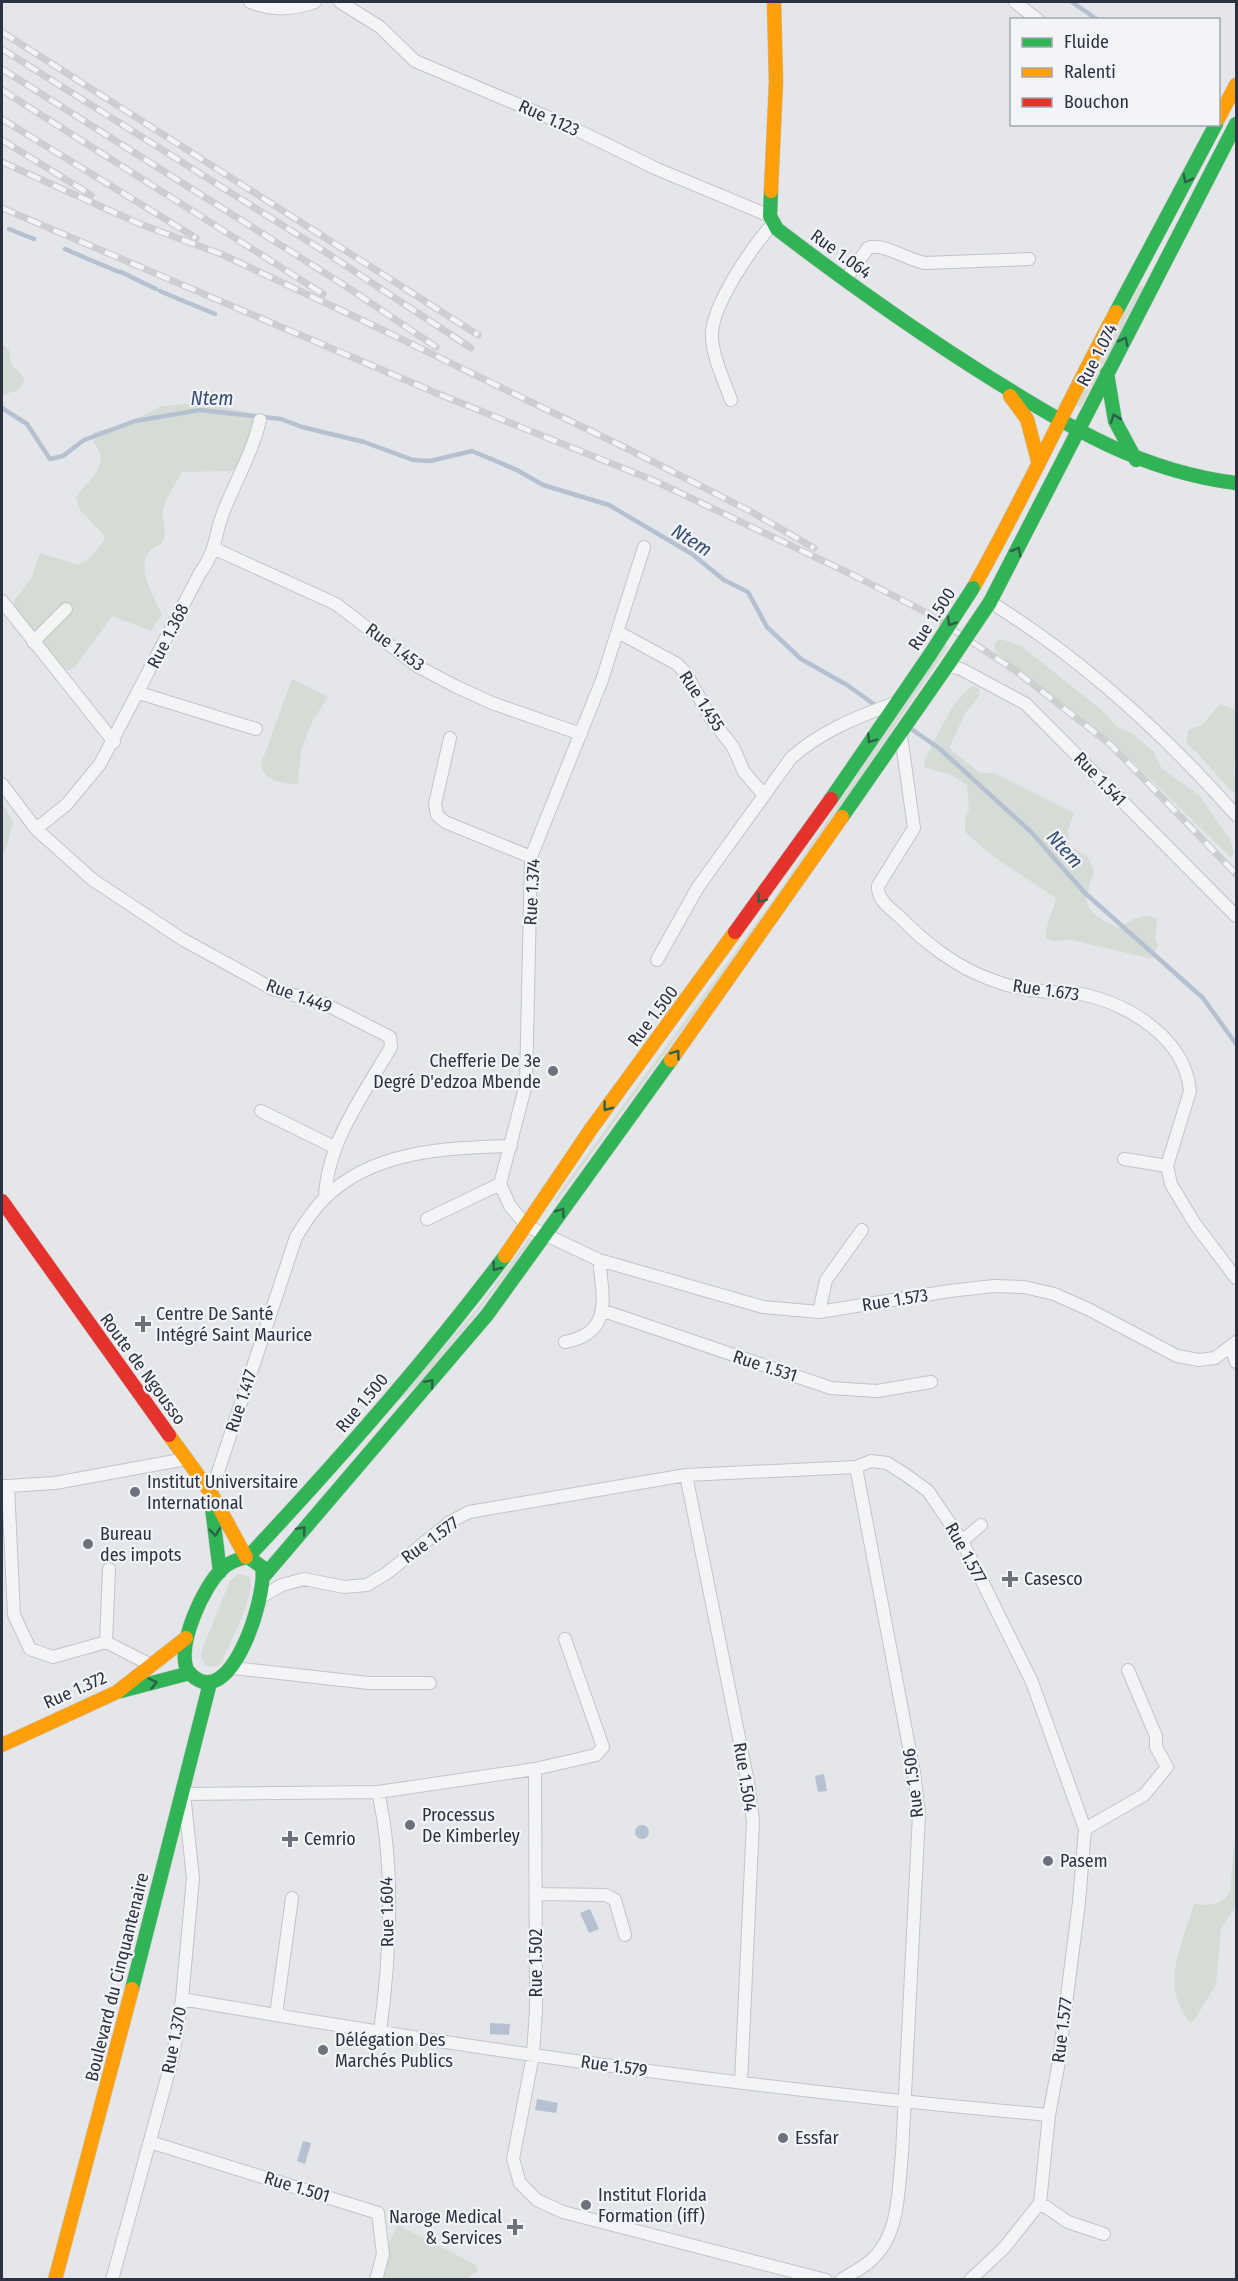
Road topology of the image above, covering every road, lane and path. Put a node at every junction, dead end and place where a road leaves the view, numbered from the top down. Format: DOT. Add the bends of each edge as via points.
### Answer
graph roads {
  1 [pos="250,2"];
  2 [pos="315,2"];
  3 [pos="340,2"];
  4 [pos="774,2"];
  5 [pos="1016,2"];
  6 [pos="1036,18"];
  7 [pos="1236,85"];
  8 [pos="1220,113"];
  9 [pos="1213,126"];
  10 [pos="1234,129"];
  11 [pos="772,220"];
  12 [pos="1029,259"];
  13 [pos="1143,264"];
  14 [pos="1159,273"];
  15 [pos="846,279"];
  16 [pos="1107,373"];
  17 [pos="992,379"];
  18 [pos="731,400"];
  19 [pos="260,420"];
  20 [pos="1058,420"];
  21 [pos="1078,430"];
  22 [pos="1136,460"];
  23 [pos="1038,461"];
  24 [pos="1236,483"];
  25 [pos="645,548"];
  26 [pos="215,549"];
  27 [pos="2,601"];
  28 [pos="990,602"];
  29 [pos="66,609"];
  30 [pos="618,632"];
  31 [pos="33,642"];
  32 [pos="947,666"];
  33 [pos="139,693"];
  34 [pos="896,703"];
  35 [pos="256,729"];
  36 [pos="580,734"];
  37 [pos="901,736"];
  38 [pos="450,738"];
  39 [pos="114,742"];
  40 [pos="2,784"];
  41 [pos="763,794"];
  42 [pos="1236,815"];
  43 [pos="36,829"];
  44 [pos="531,857"];
  45 [pos="1236,916"];
  46 [pos="657,960"];
  47 [pos="261,1111"];
  48 [pos="511,1146"];
  49 [pos="334,1147"];
  50 [pos="1124,1159"];
  51 [pos="1167,1166"];
  52 [pos="500,1184"];
  53 [pos="325,1198"];
  54 [pos="2,1200"];
  55 [pos="427,1219"];
  56 [pos="527,1226"];
  57 [pos="862,1230"];
  58 [pos="544,1235"];
  59 [pos="599,1260"];
  60 [pos="1236,1278"];
  61 [pos="604,1311"];
  62 [pos="819,1312"];
  63 [pos="565,1342"];
  64 [pos="1234,1345"];
  65 [pos="1236,1362"];
  66 [pos="931,1382"];
  67 [pos="186,1458"];
  68 [pos="856,1467"];
  69 [pos="686,1475"];
  70 [pos="5,1486"];
  71 [pos="211,1493"];
  72 [pos="981,1525"];
  73 [pos="962,1541"];
  74 [pos="247,1557"];
  75 [pos="109,1569"];
  76 [pos="220,1572"];
  77 [pos="265,1575"];
  78 [pos="261,1597"];
  79 [pos="186,1638"];
  80 [pos="565,1639"];
  81 [pos="106,1642"];
  82 [pos="151,1665"];
  83 [pos="233,1668"];
  84 [pos="1128,1670"];
  85 [pos="189,1673"];
  86 [pos="210,1683"];
  87 [pos="430,1683"];
  88 [pos="117,1692"];
  89 [pos="2,1745"];
  90 [pos="535,1769"];
  91 [pos="378,1792"];
  92 [pos="184,1794"];
  93 [pos="1085,1829"];
  94 [pos="536,1894"];
  95 [pos="292,1898"];
  96 [pos="625,1935"];
  97 [pos="182,1999"];
  98 [pos="276,2015"];
  99 [pos="380,2032"];
  100 [pos="533,2055"];
  101 [pos="741,2083"];
  102 [pos="904,2103"];
  103 [pos="1049,2115"];
  104 [pos="150,2142"];
  105 [pos="1040,2203"];
  106 [pos="1104,2234"];
  107 [pos="55,2280"];
  108 [pos="112,2280"];
  109 [pos="376,2280"];
  110 [pos="826,2280"];
  111 [pos="842,2280"];
  112 [pos="970,2280"];
  1 -- 2 [label="street" via="266,8 293,9"];
  3 -- 11 [label="street, Rue 1.123" via="380,27 415,61 571,127"];
  4 -- 11 [label="main road"];
  5 -- 6 [label="street"];
  7 -- 8 [label="main road, Rue 1.074"];
  9 -- 13 [label="main road, Rue 1.074, one-way"];
  10 -- 14 [label="main road, Rue 1.074"];
  11 -- 15 [label="main road, Rue 1.064"];
  11 -- 18 [label="street" via="746,258 713,324 711,335"];
  12 -- 15 [label="street" via="925,263 873,246"];
  13 -- 14 [label="main road"];
  13 -- 20 [label="main road, Rue 1.074"];
  16 -- 14 [label="main road, Rue 1.074, one-way"];
  15 -- 17 [label="main road, Rue 1.064"];
  16 -- 21 [label="main road, Rue 1.074"];
  22 -- 16 [label="main road, one-way" via="1115,421"];
  17 -- 20 [label="main road, Rue 1.064"];
  17 -- 23 [label="main road" via="1027,419"];
  19 -- 26 [label="street, Rue 1.368" via="223,511"];
  20 -- 21 [label="main road, Rue 1.064"];
  20 -- 23 [label="main road, Rue 1.074"];
  21 -- 22 [label="main road, Rue 1.064"];
  28 -- 21 [label="main road, Rue 1.074, one-way"];
  22 -- 24 [label="main road, Rue 1.064" via="1187,477"];
  23 -- 34 [label="main road, Rue 1.500, one-way, bridge" via="973,588"];
  25 -- 30 [label="street, Rue 1.374"];
  26 -- 33 [label="street, Rue 1.368"];
  26 -- 36 [label="street, Rue 1.453" via="336,604 417,666 455,686 492,704"];
  27 -- 31 [label="street"];
  28 -- 32 [label="main road, Rue 1.074, bridge"];
  28 -- 42 [label="street" via="1049,640 1137,714"];
  29 -- 31 [label="street"];
  30 -- 36 [label="street, Rue 1.374"];
  30 -- 41 [label="street, Rue 1.455" via="685,672 712,720 733,747 744,772"];
  31 -- 39 [label="street"];
  32 -- 37 [label="main road"];
  32 -- 45 [label="street, Rue 1.541" via="961,669 1026,704"];
  33 -- 35 [label="street"];
  33 -- 39 [label="street, Rue 1.368"];
  34 -- 41 [label="street" via="810,740"];
  34 -- 56 [label="main road, Rue 1.500, one-way" via="800,844 591,1129"];
  36 -- 44 [label="street, Rue 1.374"];
  37 -- 51 [label="street, Rue 1.673" via="914,828 878,886 880,897 922,939 985,978 1019,988 1096,998 1158,1029 1181,1061 1190,1091"];
  58 -- 37 [label="main road, one-way"];
  38 -- 44 [label="street" via="436,815"];
  39 -- 43 [label="street, Rue 1.368" via="86,784"];
  40 -- 43 [label="street"];
  41 -- 46 [label="street" via="698,887"];
  43 -- 49 [label="street, Rue 1.449" via="93,880 182,939 273,989 325,1004 390,1037 391,1047"];
  44 -- 48 [label="street, Rue 1.374" via="526,1084"];
  47 -- 49 [label="street"];
  48 -- 52 [label="street, Rue 1.374"];
  48 -- 53 [label="street, Rue 1.417" via="399,1157 348,1180"];
  49 -- 53 [label="street, Rue 1.449"];
  50 -- 51 [label="street"];
  51 -- 60 [label="street" via="1171,1184 1195,1224"];
  52 -- 55 [label="street"];
  52 -- 56 [label="street" via="510,1206"];
  53 -- 71 [label="street, Rue 1.417" via="296,1237"];
  54 -- 67 [label="main road, Route de Ngousso"];
  56 -- 58 [label="street"];
  56 -- 74 [label="main road, Rue 1.500, one-way" via="470,1302 338,1460"];
  57 -- 62 [label="street" via="826,1280"];
  58 -- 59 [label="street, Rue 1.573"];
  77 -- 58 [label="main road, one-way" via="487,1315"];
  59 -- 61 [label="street"];
  59 -- 62 [label="street, Rue 1.573" via="741,1303"];
  61 -- 63 [label="street" via="588,1334"];
  61 -- 66 [label="street, Rue 1.531" via="831,1388 877,1391"];
  62 -- 64 [label="street, Rue 1.573" via="949,1291 1024,1287 1054,1294 1088,1309 1177,1356 1215,1358"];
  64 -- 65 [label="street"];
  67 -- 70 [label="street" via="55,1483"];
  67 -- 71 [label="main road, Route de Ngousso"];
  68 -- 69 [label="street, Rue 1.577"];
  68 -- 73 [label="street, Rue 1.577" via="871,1461 887,1463 906,1475 928,1491"];
  68 -- 102 [label="street, Rue 1.506" via="919,1814"];
  69 -- 78 [label="street, Rue 1.577" via="469,1512 367,1585 344,1587 304,1579"];
  69 -- 101 [label="street, Rue 1.504" via="753,1821"];
  70 -- 81 [label="street" via="14,1616 30,1648 53,1657"];
  71 -- 74 [label="main road"];
  71 -- 76 [label="main road, Route de Ngousso, one-way"];
  72 -- 73 [label="street"];
  73 -- 93 [label="street, Rue 1.577" via="1040,1700"];
  74 -- 76 [label="main road, Rue 1.500" via="230,1562"];
  74 -- 77 [label="main road"];
  75 -- 81 [label="street"];
  76 -- 79 [label="main road"];
  77 -- 78 [label="main road"];
  78 -- 83 [label="main road"];
  79 -- 82 [label="main road, Rue 1.372"];
  79 -- 85 [label="main road" via="183,1651"];
  80 -- 90 [label="street" via="603,1747 596,1755"];
  81 -- 82 [label="street"];
  82 -- 88 [label="main road, Rue 1.372"];
  83 -- 86 [label="main road" via="220,1681"];
  83 -- 87 [label="street" via="369,1683"];
  84 -- 93 [label="street" via="1167,1767 1144,1795"];
  85 -- 86 [label="main road"];
  88 -- 85 [label="main road, one-way"];
  86 -- 92 [label="main road, Boulevard du Cinquantenaire"];
  88 -- 89 [label="main road, Rue 1.372"];
  90 -- 91 [label="street"];
  90 -- 94 [label="street, Rue 1.502"];
  91 -- 92 [label="street"];
  91 -- 99 [label="street, Rue 1.604" via="384,1815 388,1902 387,1977"];
  92 -- 97 [label="street, Rue 1.370" via="193,1878"];
  92 -- 107 [label="main road, Boulevard du Cinquantenaire"];
  93 -- 103 [label="street, Rue 1.577" via="1079,1902"];
  94 -- 96 [label="street" via="606,1895 615,1900"];
  94 -- 100 [label="street, Rue 1.502"];
  95 -- 98 [label="street"];
  97 -- 98 [label="street, Rue 1.579"];
  97 -- 104 [label="street, Rue 1.370" via="173,2056"];
  98 -- 99 [label="street, Rue 1.579"];
  99 -- 100 [label="street, Rue 1.579"];
  100 -- 101 [label="street, Rue 1.579"];
  100 -- 110 [label="street, Rue 1.502" via="513,2159 520,2183 537,2200 563,2212"];
  101 -- 102 [label="street, Rue 1.579"];
  102 -- 103 [label="street, Rue 1.579"];
  102 -- 111 [label="street" via="896,2209 887,2243 869,2263"];
  103 -- 105 [label="street, Rue 1.577"];
  104 -- 108 [label="street, Rue 1.370"];
  104 -- 109 [label="street, Rue 1.501" via="378,2213 383,2254"];
  105 -- 106 [label="street" via="1068,2222"];
  105 -- 112 [label="street" via="1004,2248"];
}
